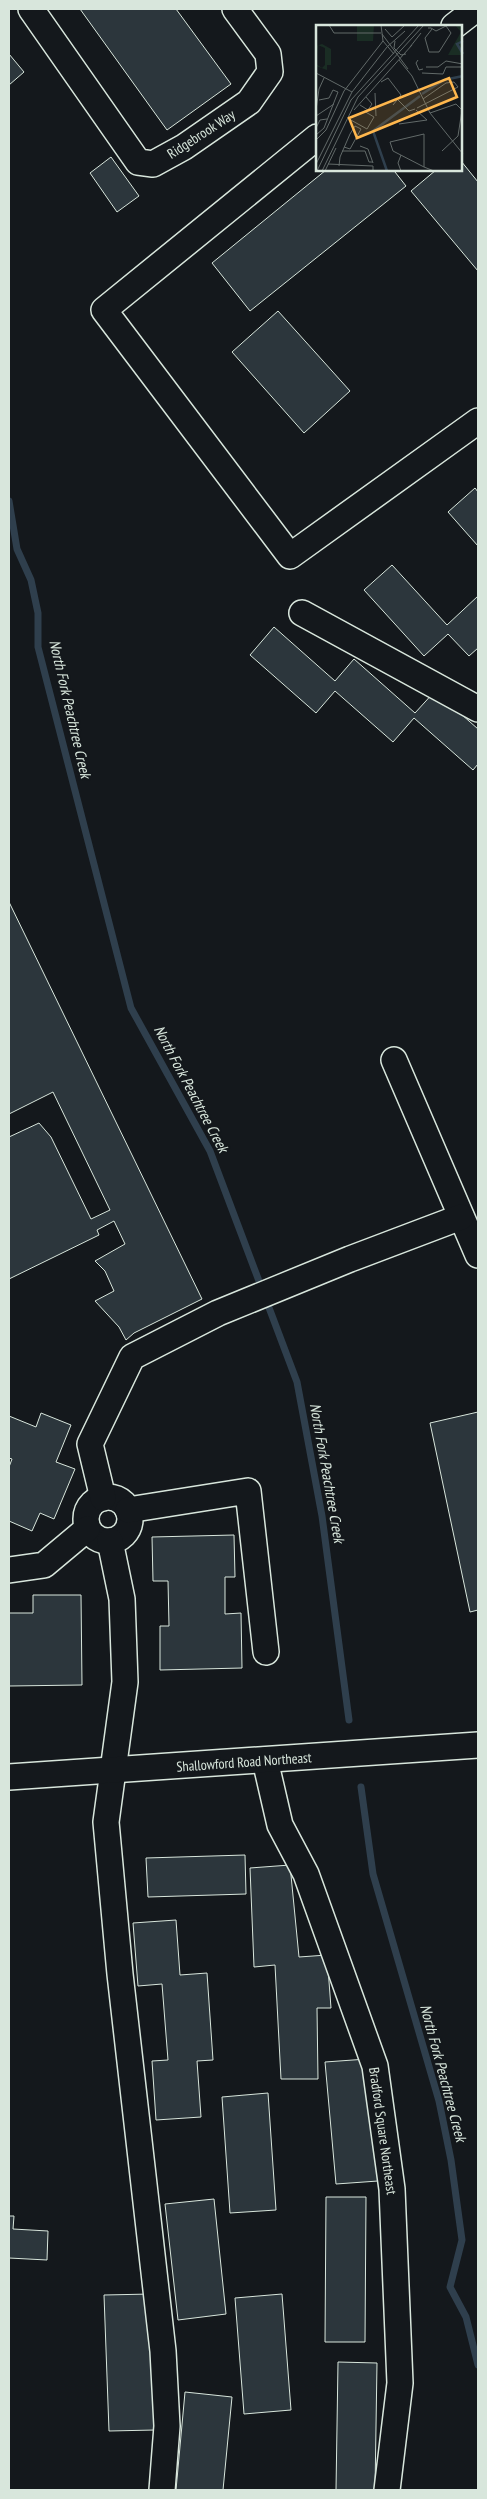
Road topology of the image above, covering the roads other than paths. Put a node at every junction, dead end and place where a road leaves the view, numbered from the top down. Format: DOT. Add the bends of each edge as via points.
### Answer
graph roads {
  1 [pos="31,9"];
  2 [pos="235,9"];
  3 [pos="476,9"];
  4 [pos="455,25"];
  5 [pos="316,139"];
  6 [pos="478,421"];
  7 [pos="302,613"];
  8 [pos="478,709"];
  9 [pos="394,1060"];
  10 [pos="461,1217"];
  11 [pos="478,1254"];
  12 [pos="102,1498"];
  13 [pos="128,1510"];
  14 [pos="87,1529"];
  15 [pos="110,1541"];
  16 [pos="9,1570"];
  17 [pos="266,1652"];
  18 [pos="478,1745"];
  19 [pos="265,1760"];
  20 [pos="113,1770"];
  21 [pos="9,1777"];
  22 [pos="162,2490"];
  23 [pos="387,2490"];
  1 -- 2 [label="street, Ridgebrook Way" via="138,162 153,164 249,102 270,72 268,54"];
  3 -- 4 [label="street"];
  5 -- 6 [label="street" via="104,310 290,556"];
  7 -- 8 [label="street"];
  9 -- 10 [label="street"];
  10 -- 11 [label="street"];
  10 -- 12 [label="street" via="218,1313 132,1357 90,1444"];
  12 -- 13 [label="street" via="118,1499"];
  12 -- 14 [label="street" via="87,1513"];
  13 -- 15 [label="street" via="130,1524 127,1531 117,1540"];
  13 -- 17 [label="street" via="248,1491"];
  14 -- 15 [label="street" via="96,1538"];
  14 -- 16 [label="street" via="44,1565"];
  15 -- 20 [label="street" via="122,1599 125,1682"];
  18 -- 19 [label="street, Shallowford Road Northeast"];
  19 -- 20 [label="street, Shallowford Road Northeast"];
  19 -- 23 [label="street, Bradford Square Northeast" via="280,1824 306,1874 375,2066 392,2189 400,2374"];
  20 -- 21 [label="street, Shallowford Road Northeast"];
  20 -- 22 [label="street" via="106,1822 163,2351 166,2426"];
}
